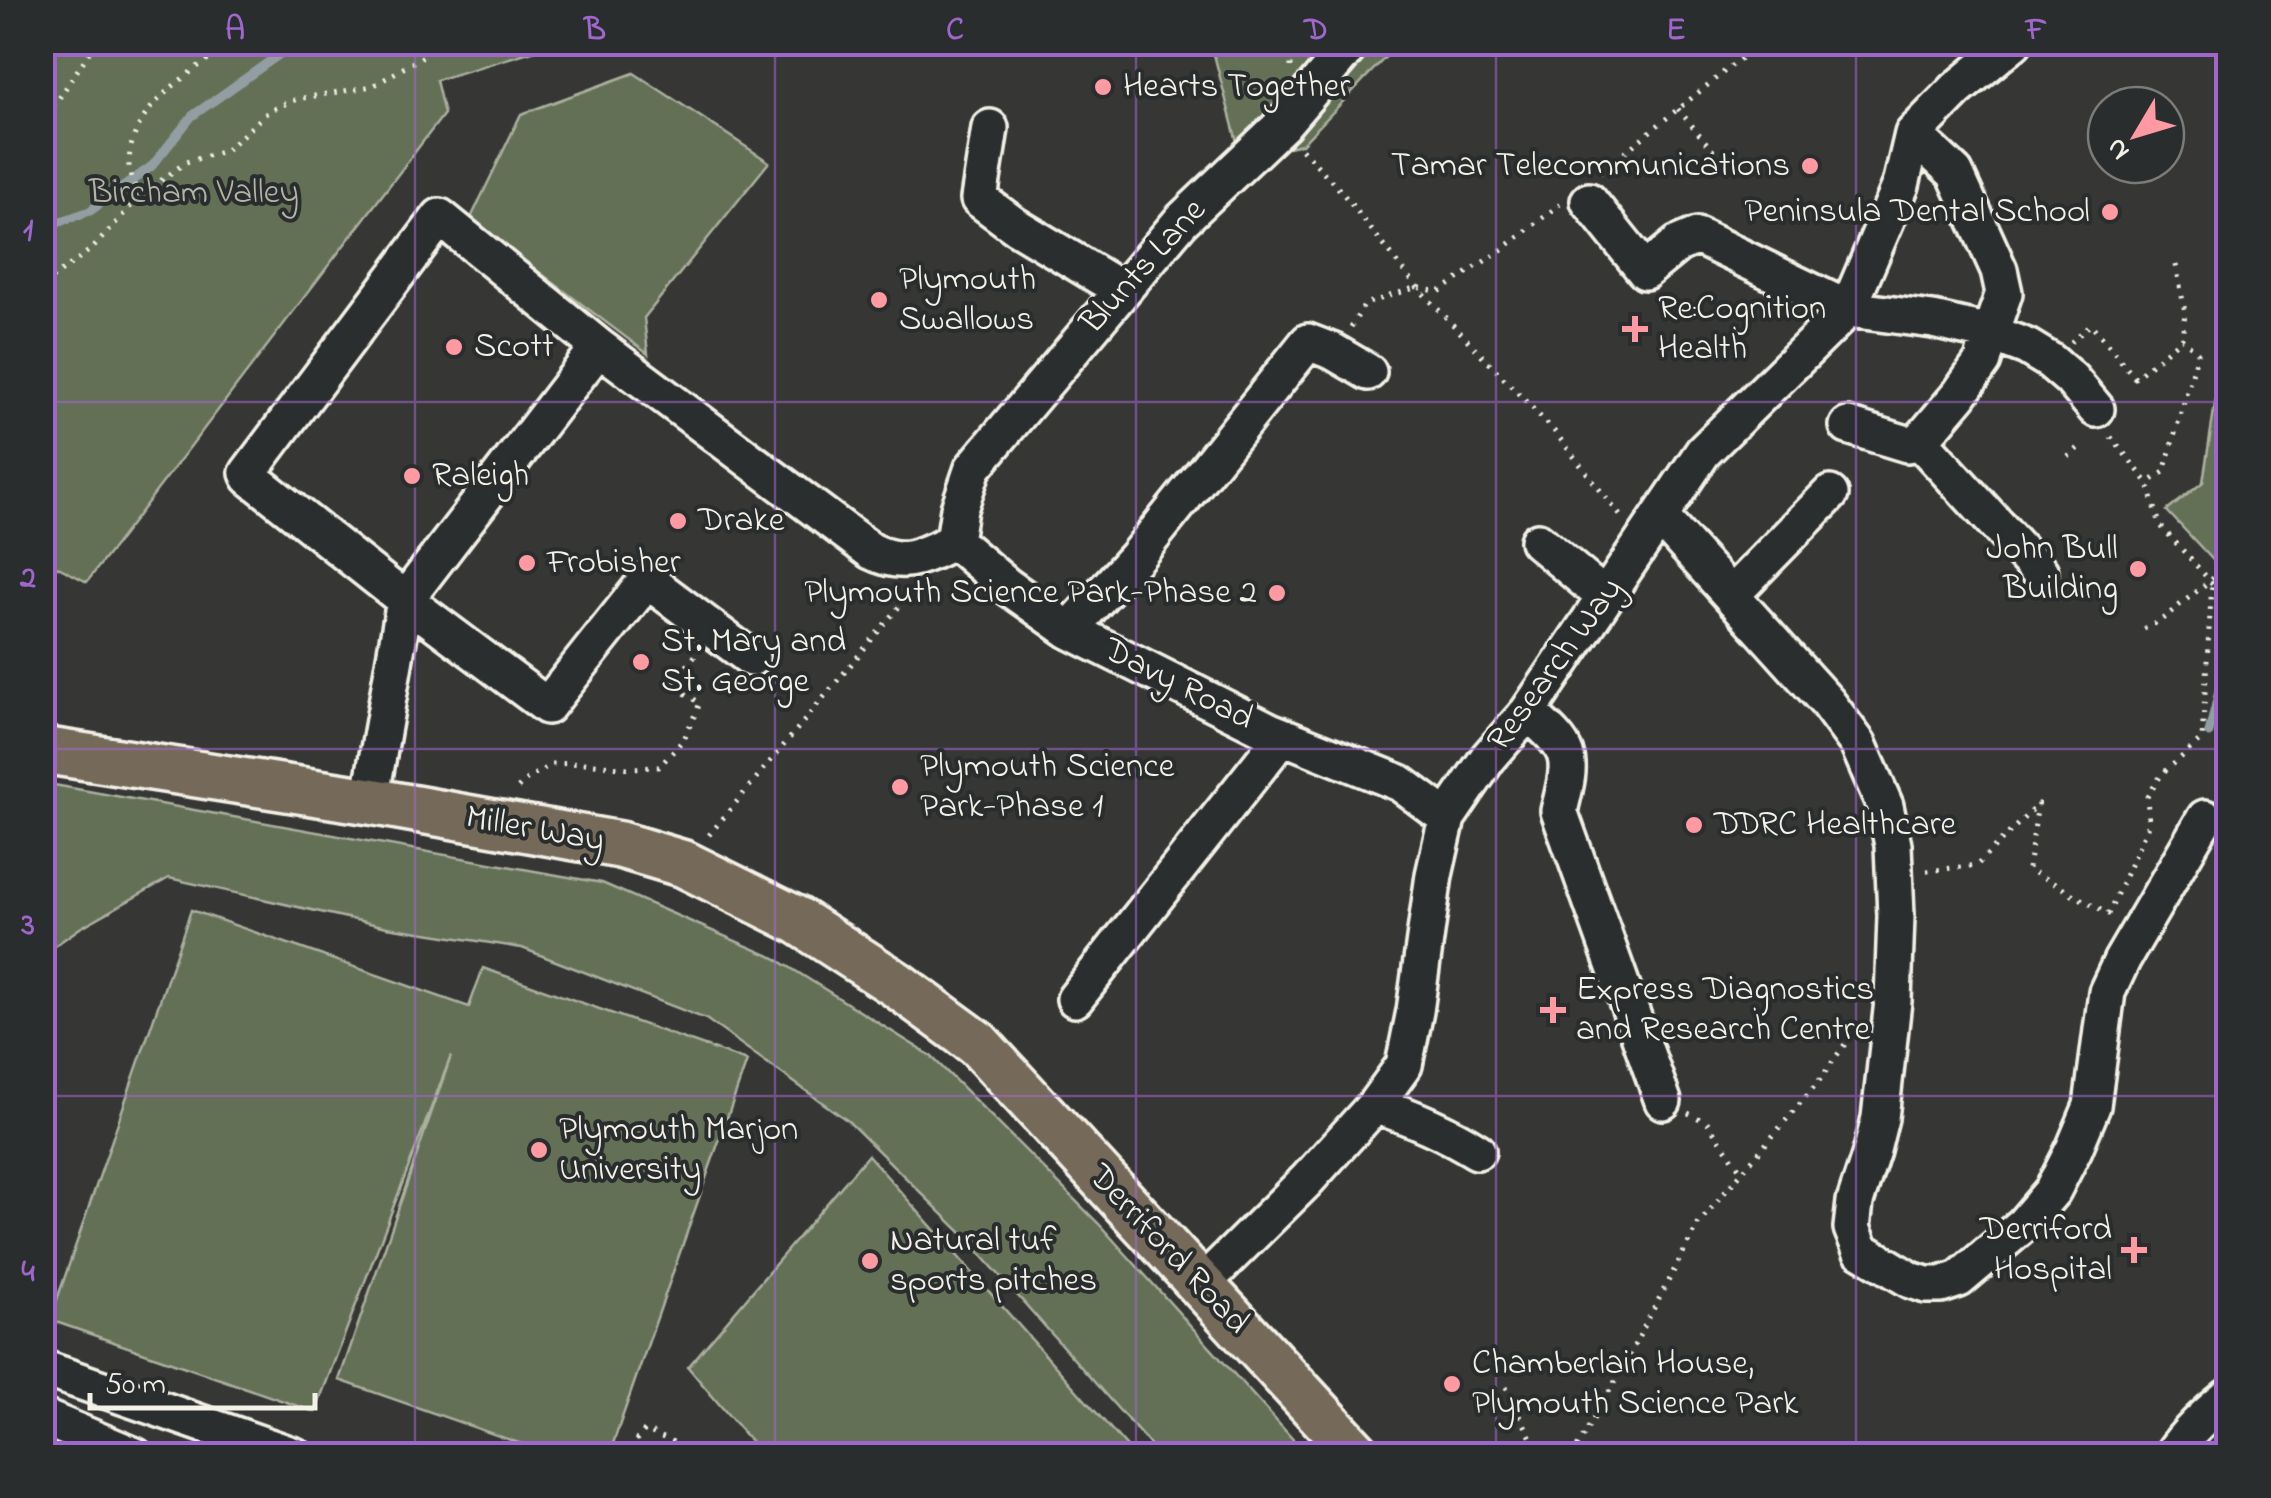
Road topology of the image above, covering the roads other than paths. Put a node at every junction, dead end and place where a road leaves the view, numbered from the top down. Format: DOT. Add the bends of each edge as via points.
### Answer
graph roads {
  1 [pos="1354,42"];
  2 [pos="2014,42"];
  3 [pos="990,128"];
  4 [pos="1913,134"];
  5 [pos="1582,193"];
  6 [pos="1122,290"];
  7 [pos="1848,309"];
  8 [pos="1990,333"];
  9 [pos="599,347"];
  10 [pos="1368,372"];
  11 [pos="2096,409"];
  12 [pos="1848,426"];
  13 [pos="1920,441"];
  14 [pos="1830,494"];
  15 [pos="956,525"];
  16 [pos="1652,530"];
  17 [pos="1538,542"];
  18 [pos="2040,572"];
  19 [pos="1731,596"];
  20 [pos="1605,597"];
  21 [pos="405,600"];
  22 [pos="1069,630"];
  23 [pos="751,658"];
  24 [pos="1528,712"];
  25 [pos="1282,736"];
  26 [pos="42,750"];
  27 [pos="370,800"];
  28 [pos="1447,818"];
  29 [pos="2205,818"];
  30 [pos="1075,999"];
  31 [pos="978,1044"];
  32 [pos="1662,1102"];
  33 [pos="1375,1105"];
  34 [pos="1478,1151"];
  35 [pos="1201,1285"];
  36 [pos="42,1368"];
  37 [pos="2228,1397"];
  38 [pos="42,1417"];
  39 [pos="135,1456"];
  40 [pos="295,1456"];
  41 [pos="1358,1456"];
  42 [pos="2171,1456"];
  1 -- 6 [label="street, Blunts Lane"];
  2 -- 4 [label="street"];
  3 -- 6 [label="street" via="979,199"];
  4 -- 7 [label="street" via="1901,185"];
  4 -- 8 [label="street" via="1955,174 1999,270 2004,293"];
  5 -- 7 [label="street" via="1645,271 1697,236"];
  6 -- 15 [label="street, Blunts Lane" via="973,468"];
  7 -- 8 [label="street"];
  7 -- 16 [label="street, Research Way" via="1702,452"];
  8 -- 11 [label="street" via="2050,361"];
  8 -- 13 [label="street" via="1983,362"];
  9 -- 15 [label="street" via="886,558 922,557"];
  9 -- 21 [label="street"];
  9 -- 21 [label="street" via="440,217 248,473"];
  10 -- 22 [label="street" via="1308,342"];
  12 -- 13 [label="street" via="1907,444"];
  13 -- 18 [label="street"];
  14 -- 19 [label="street"];
  15 -- 22 [label="street, Davy Road" via="1007,586"];
  16 -- 19 [label="street"];
  16 -- 20 [label="street, Research Way"];
  17 -- 20 [label="street"];
  19 -- 29 [label="street" via="1858,744 1884,806 1894,845 1893,1001 1880,1118 1852,1228 1861,1250 1911,1280 1941,1285 1959,1279 2053,1190 2092,1106 2108,992"];
  20 -- 24 [label="street, Research Way"];
  21 -- 23 [label="street" via="547,706 648,580"];
  21 -- 27 [label="street"];
  22 -- 25 [label="street, Davy Road"];
  24 -- 28 [label="street, Research Way"];
  24 -- 32 [label="street" via="1565,750 1558,811"];
  25 -- 28 [label="street, Davy Road" via="1400,783"];
  25 -- 30 [label="street"];
  26 -- 27 [label="main road, Miller Way"];
  27 -- 31 [label="main road, Miller Way" via="620,845 684,864 797,920"];
  28 -- 33 [label="street, Research Way" via="1404,1065"];
  31 -- 35 [label="main road, Derriford Road"];
  33 -- 34 [label="street"];
  33 -- 35 [label="street, Research Way"];
  35 -- 41 [label="main road, Derriford Road"];
  36 -- 40 [label="street"];
  37 -- 42 [label="street"];
  38 -- 39 [label="street"];
}
